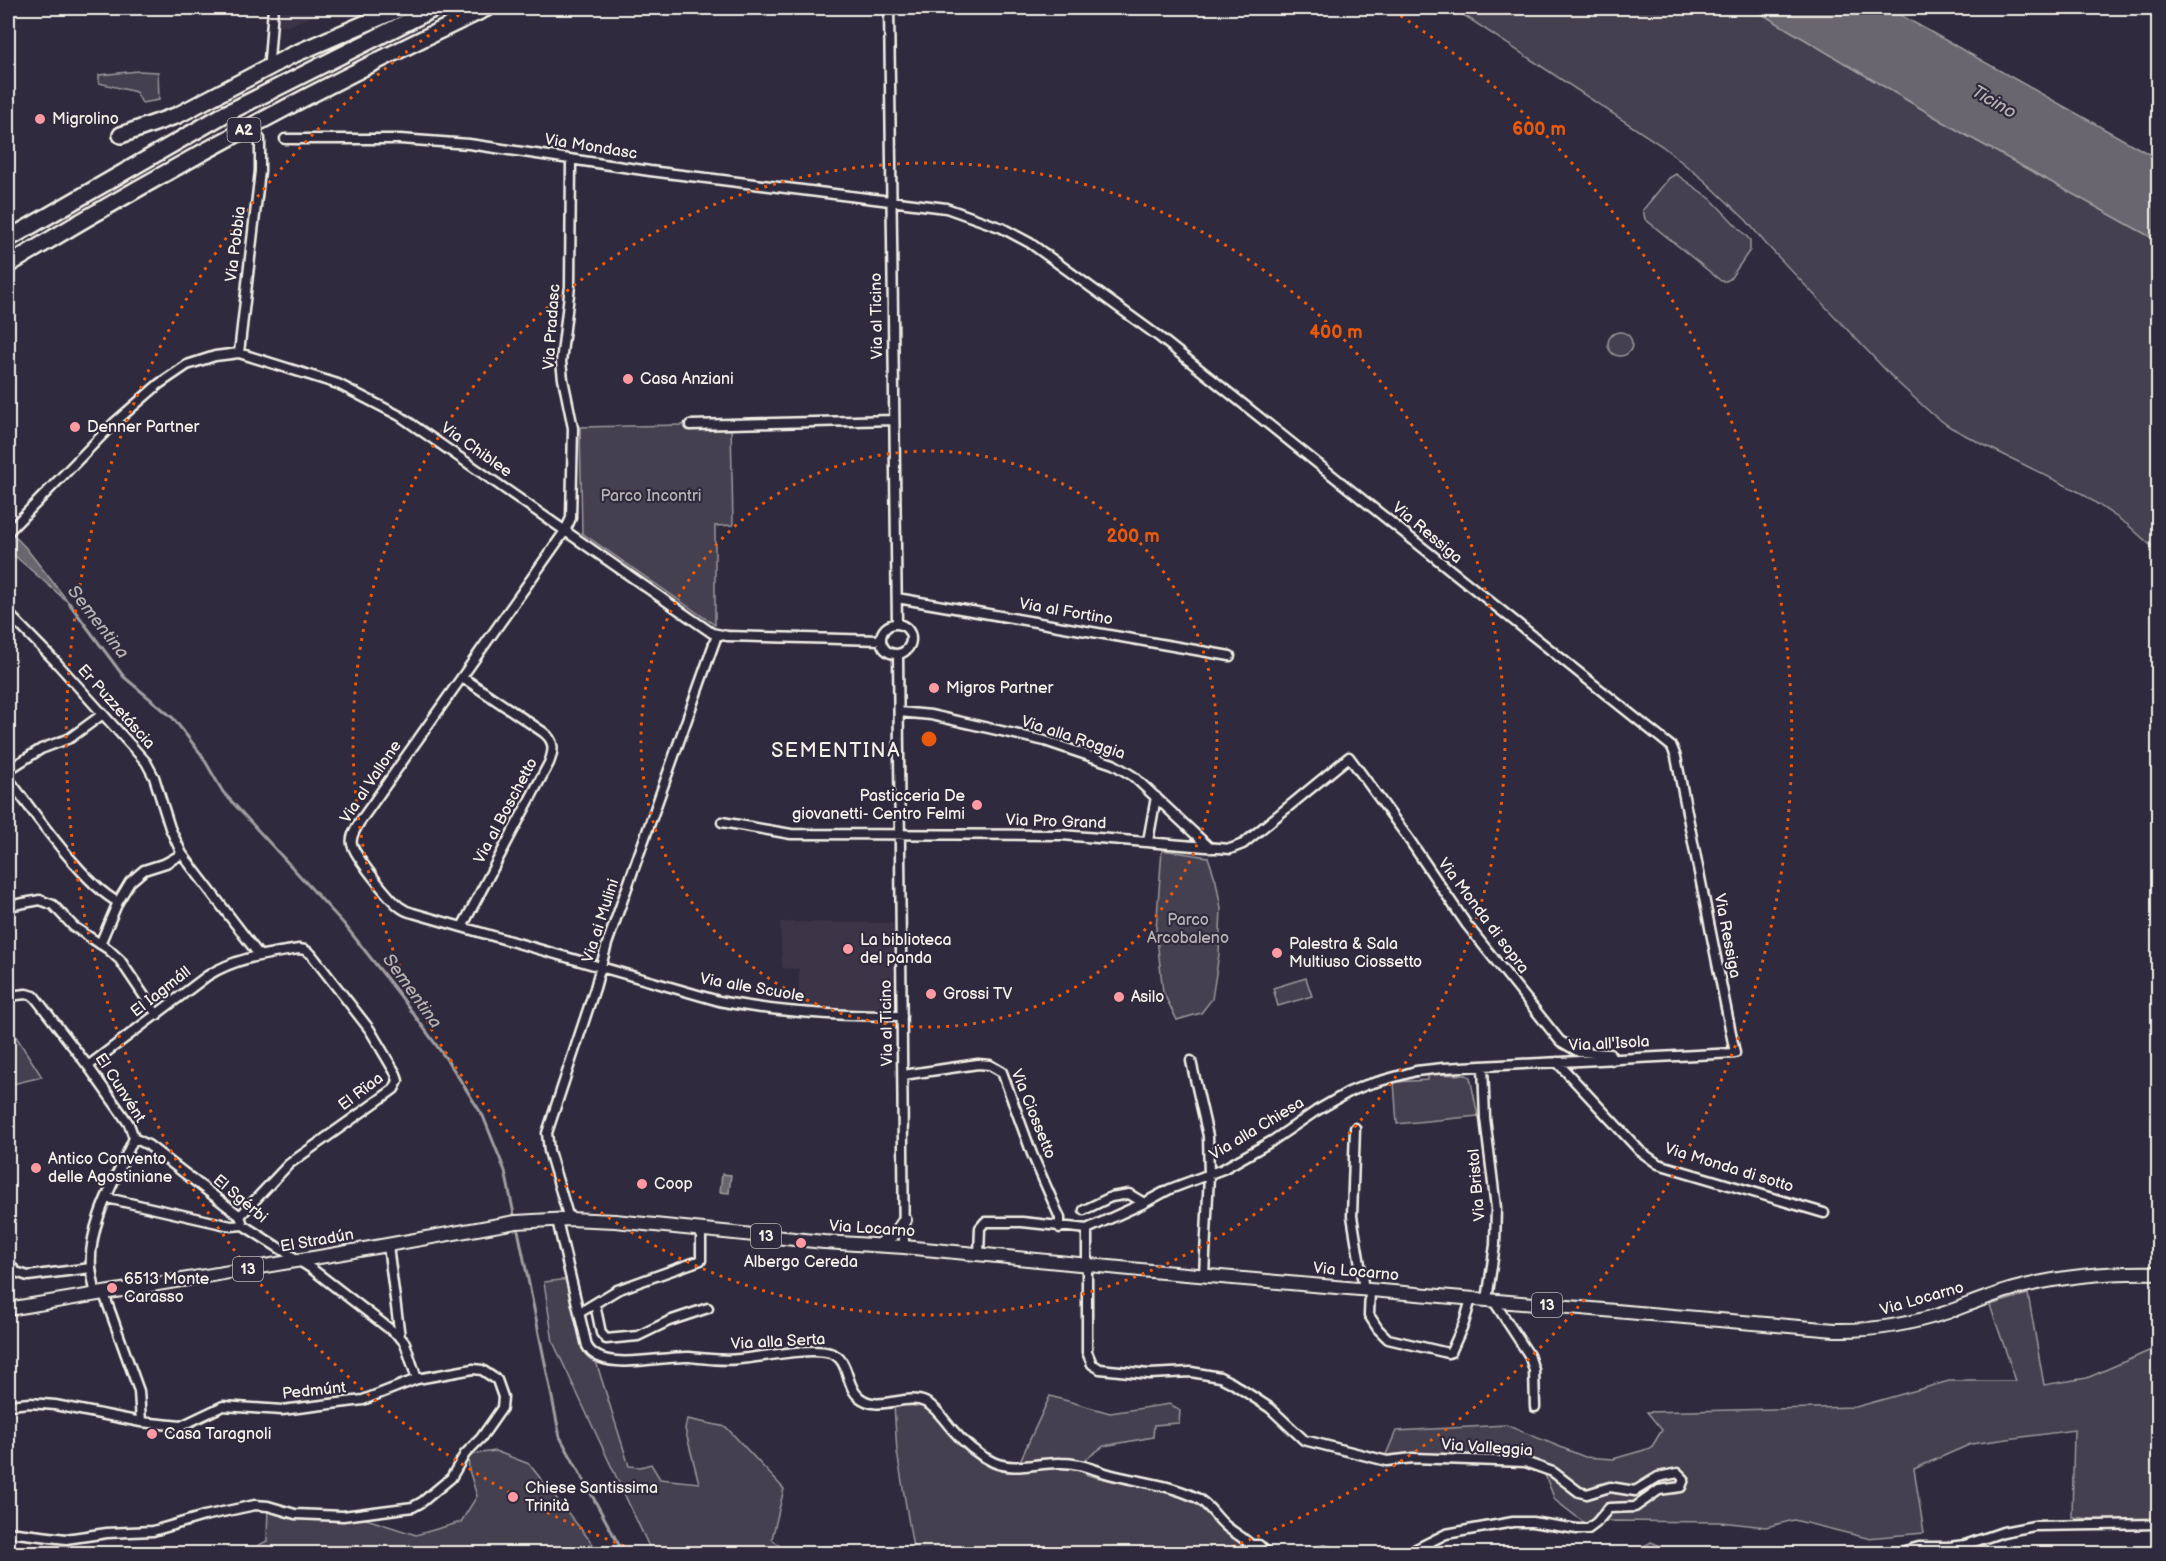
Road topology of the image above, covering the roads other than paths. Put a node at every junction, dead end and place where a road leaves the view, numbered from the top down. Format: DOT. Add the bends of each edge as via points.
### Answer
graph roads {
  1 [pos="273,8"];
  2 [pos="401,8"];
  3 [pos="435,8"];
  4 [pos="487,8"];
  5 [pos="889,8"];
  6 [pos="2154,8"];
  7 [pos="2158,10"];
  8 [pos="269,60"];
  9 [pos="121,135"];
  10 [pos="260,139"];
  11 [pos="285,139"];
  12 [pos="571,160"];
  13 [pos="891,202"];
  14 [pos="8,239"];
  15 [pos="8,265"];
  16 [pos="239,353"];
  17 [pos="894,420"];
  18 [pos="690,425"];
  19 [pos="8,531"];
  20 [pos="565,531"];
  21 [pos="897,598"];
  22 [pos="8,613"];
  23 [pos="897,624"];
  24 [pos="717,635"];
  25 [pos="881,640"];
  26 [pos="898,654"];
  27 [pos="1230,656"];
  28 [pos="462,677"];
  29 [pos="899,712"];
  30 [pos="103,714"];
  31 [pos="1349,757"];
  32 [pos="8,770"];
  33 [pos="8,778"];
  34 [pos="1156,797"];
  35 [pos="722,822"];
  36 [pos="900,835"];
  37 [pos="1148,841"];
  38 [pos="1210,849"];
  39 [pos="182,854"];
  40 [pos="118,902"];
  41 [pos="8,906"];
  42 [pos="462,927"];
  43 [pos="100,944"];
  44 [pos="259,955"];
  45 [pos="601,967"];
  46 [pos="8,996"];
  47 [pos="157,1015"];
  48 [pos="902,1016"];
  49 [pos="1735,1053"];
  50 [pos="1614,1060"];
  51 [pos="1191,1061"];
  52 [pos="1557,1062"];
  53 [pos="88,1066"];
  54 [pos="1483,1066"];
  55 [pos="903,1076"];
  56 [pos="1355,1128"];
  57 [pos="134,1138"];
  58 [pos="1209,1175"];
  59 [pos="107,1198"];
  60 [pos="1144,1203"];
  61 [pos="1084,1209"];
  62 [pos="1824,1213"];
  63 [pos="240,1216"];
  64 [pos="557,1220"];
  65 [pos="905,1220"];
  66 [pos="243,1225"];
  67 [pos="1060,1227"];
  68 [pos="1087,1229"];
  69 [pos="700,1230"];
  70 [pos="880,1245"];
  71 [pos="388,1246"];
  72 [pos="904,1247"];
  73 [pos="979,1255"];
  74 [pos="298,1261"];
  75 [pos="8,1262"];
  76 [pos="1088,1265"];
  77 [pos="91,1268"];
  78 [pos="2158,1273"];
  79 [pos="1204,1275"];
  80 [pos="1367,1289"];
  81 [pos="100,1294"];
  82 [pos="1470,1299"];
  83 [pos="1490,1300"];
  84 [pos="595,1304"];
  85 [pos="708,1308"];
  86 [pos="8,1309"];
  87 [pos="579,1313"];
  88 [pos="400,1337"];
  89 [pos="417,1379"];
  90 [pos="8,1406"];
  91 [pos="1535,1407"];
  92 [pos="141,1422"];
  93 [pos="2158,1524"];
  94 [pos="8,1532"];
  95 [pos="1251,1549"];
  96 [pos="1897,1553"];
  97 [pos="1268,1554"];
  98 [pos="1307,1554"];
  99 [pos="1340,1554"];
  100 [pos="1406,1554"];
  1 -- 8 [label="street"];
  2 -- 9 [label="highway" via="290,56 178,114"];
  3 -- 14 [label="highway, A2" via="225,114"];
  4 -- 15 [label="highway, A2" via="262,120"];
  5 -- 13 [label="street, Via al Ticino"];
  6 -- 7 [label="street"];
  10 -- 16 [label="street, Via Pobbia" via="260,171"];
  11 -- 12 [label="street, Via Mondasc" via="447,141"];
  12 -- 13 [label="street, Via Mondasc"];
  12 -- 20 [label="street, Via Pradasc" via="570,286 561,362 573,428 572,513"];
  13 -- 17 [label="street, Via al Ticino"];
  13 -- 49 [label="street, Via Ressiga" via="955,210 1030,243 1158,336 1669,744 1676,757"];
  16 -- 19 [label="street, Via Chiblee" via="200,360 171,375 119,419"];
  16 -- 20 [label="street, Via Chiblee" via="316,375 370,399"];
  17 -- 18 [label="street"];
  17 -- 21 [label="street, Via al Ticino"];
  20 -- 24 [label="street, Via Chiblee"];
  20 -- 28 [label="street, Via al Vallone"];
  21 -- 23 [label="street, Via al Ticino"];
  21 -- 27 [label="street, Via al Fortino"];
  22 -- 30 [label="street, Er Puzzetáscia"];
  23 -- 25 [label="street" via="886,629"];
  23 -- 26 [label="street" via="908,630 911,638 907,650"];
  24 -- 25 [label="street"];
  24 -- 45 [label="street, Via ai Mulini"];
  25 -- 26 [label="street" via="886,651"];
  26 -- 29 [label="street, Via al Ticino"];
  28 -- 42 [label="street, Via al Boschetto" via="548,736 553,746 549,763"];
  28 -- 42 [label="street, Via al Vallone" via="359,823 351,842 360,860 400,907"];
  29 -- 34 [label="street, Via alla Roggia" via="931,715 1045,741 1120,767"];
  29 -- 36 [label="street, Via al Ticino"];
  30 -- 32 [label="street" via="70,738"];
  30 -- 39 [label="street, Er Puzzetáscia" via="152,770"];
  31 -- 38 [label="street, Via Pro Grand" via="1238,847"];
  31 -- 50 [label="street, Via Monda di sopra" via="1467,925 1560,1041 1579,1052 1610,1054"];
  33 -- 40 [label="street" via="72,860"];
  34 -- 37 [label="street"];
  34 -- 38 [label="street, Via alla Roggia"];
  35 -- 36 [label="street, Via Pro Grand" via="791,834"];
  36 -- 37 [label="street, Via Pro Grand" via="1037,834"];
  36 -- 48 [label="street, Via al Ticino"];
  37 -- 38 [label="street, Via Pro Grand"];
  39 -- 40 [label="street" via="138,874"];
  39 -- 44 [label="street, Er Puzzetáscia"];
  40 -- 43 [label="street"];
  41 -- 43 [label="street" via="46,901"];
  42 -- 45 [label="street, Via al Vallone"];
  43 -- 47 [label="street" via="120,960"];
  44 -- 47 [label="street, El Iagmáll" via="216,970"];
  44 -- 63 [label="street, El Rïaa" via="308,951 370,1030 398,1082 289,1164"];
  45 -- 48 [label="street, Via alle Scuole" via="744,1006 819,1015"];
  45 -- 64 [label="street, Via ai Mulini" via="547,1133"];
  46 -- 53 [label="street, El Cunvént" via="34,996"];
  47 -- 53 [label="street, El Iagmáll"];
  48 -- 55 [label="street, Via al Ticino"];
  49 -- 50 [label="street, Via all'Isola"];
  50 -- 52 [label="street, Via all'Isola"];
  51 -- 58 [label="street" via="1206,1126"];
  52 -- 54 [label="street, Via all'Isola"];
  52 -- 62 [label="street, Via Monda di sotto" via="1640,1151 1658,1164"];
  53 -- 57 [label="street, El Cunvént" via="129,1124"];
  54 -- 58 [label="street, Via alla Chiesa" via="1425,1070 1366,1085"];
  54 -- 83 [label="street, Via Bristol" via="1496,1208"];
  55 -- 65 [label="street, Via al Ticino"];
  55 -- 67 [label="street, Via Ciossetto" via="978,1064 998,1068 1060,1218"];
  56 -- 80 [label="street" via="1352,1216"];
  57 -- 59 [label="street, El Cunvént"];
  57 -- 63 [label="street, El Sgérbi" via="148,1144"];
  58 -- 60 [label="street, Via alla Chiesa"];
  58 -- 79 [label="street"];
  59 -- 66 [label="street" via="231,1226"];
  59 -- 77 [label="street, El Cunvént" via="96,1227"];
  60 -- 61 [label="street" via="1129,1194"];
  60 -- 68 [label="street, Via alla Chiesa"];
  63 -- 66 [label="street, El Sgérbi"];
  64 -- 69 [label="main road, Via Locarno / 13" via="615,1221"];
  64 -- 71 [label="main road, El Stradún / 13" via="489,1227"];
  64 -- 87 [label="street, Via alla Serta"];
  65 -- 70 [label="main road"];
  65 -- 72 [label="street, Via al Ticino"];
  66 -- 74 [label="street, El Sgérbi"];
  67 -- 68 [label="street"];
  67 -- 73 [label="street" via="1022,1222 983,1223"];
  68 -- 76 [label="street"];
  69 -- 70 [label="main road, Via Locarno / 13"];
  69 -- 84 [label="street" via="701,1260 631,1284"];
  70 -- 72 [label="main road, Via Locarno / 13"];
  71 -- 74 [label="main road, El Stradún / 13"];
  71 -- 88 [label="street"];
  72 -- 73 [label="main road, Via Locarno / 13"];
  73 -- 76 [label="main road, Via Locarno / 13"];
  74 -- 81 [label="main road, El Stradún / 13"];
  74 -- 88 [label="street, El Sgérbi"];
  75 -- 77 [label="street" via="16,1272 28,1276"];
  76 -- 79 [label="main road, Via Locarno / 13"];
  76 -- 100 [label="street, Via Valleggia" via="1087,1352 1097,1368 1220,1377 1270,1408 1304,1440 1387,1461 1413,1458 1525,1462 1553,1472 1587,1494 1610,1487 1635,1491 1671,1473 1684,1479 1681,1487 1659,1490 1635,1507 1609,1508 1588,1529 1513,1521 1446,1534"];
  77 -- 81 [label="street, El Cunvént"];
  78 -- 83 [label="main road, Via Locarno / 13" via="2100,1274 2046,1282 1920,1320 1860,1330"];
  79 -- 80 [label="main road, Via Locarno / 13"];
  80 -- 82 [label="main road, Via Locarno / 13"];
  80 -- 82 [label="street" via="1369,1315 1383,1336 1448,1353 1464,1323"];
  81 -- 86 [label="main road, El Stradún / 13"];
  81 -- 92 [label="street, El Cunvént" via="139,1391"];
  82 -- 83 [label="main road, Via Locarno / 13"];
  83 -- 91 [label="street" via="1529,1355 1534,1370"];
  84 -- 85 [label="street" via="606,1339 638,1336"];
  84 -- 87 [label="street"];
  87 -- 95 [label="street, Via alla Serta" via="588,1349 602,1359 721,1360 829,1352 841,1361 859,1397 876,1403 924,1402 963,1440 995,1463 1015,1467 1048,1462 1082,1464 1158,1484 1203,1502"];
  88 -- 89 [label="street"];
  89 -- 92 [label="street, Pedmúnt" via="363,1400 282,1410 223,1406 181,1426"];
  89 -- 94 [label="street, Pedmúnt" via="478,1369 492,1376 504,1402 445,1484 412,1507 354,1515 295,1514 255,1505 153,1531 66,1539"];
  90 -- 92 [label="street, Pedmúnt" via="30,1402 55,1405"];
  93 -- 96 [label="street" via="2034,1526 1965,1545 1919,1547"];
  95 -- 97 [label="street" via="1259,1545"];
  98 -- 99 [label="street"];
}
